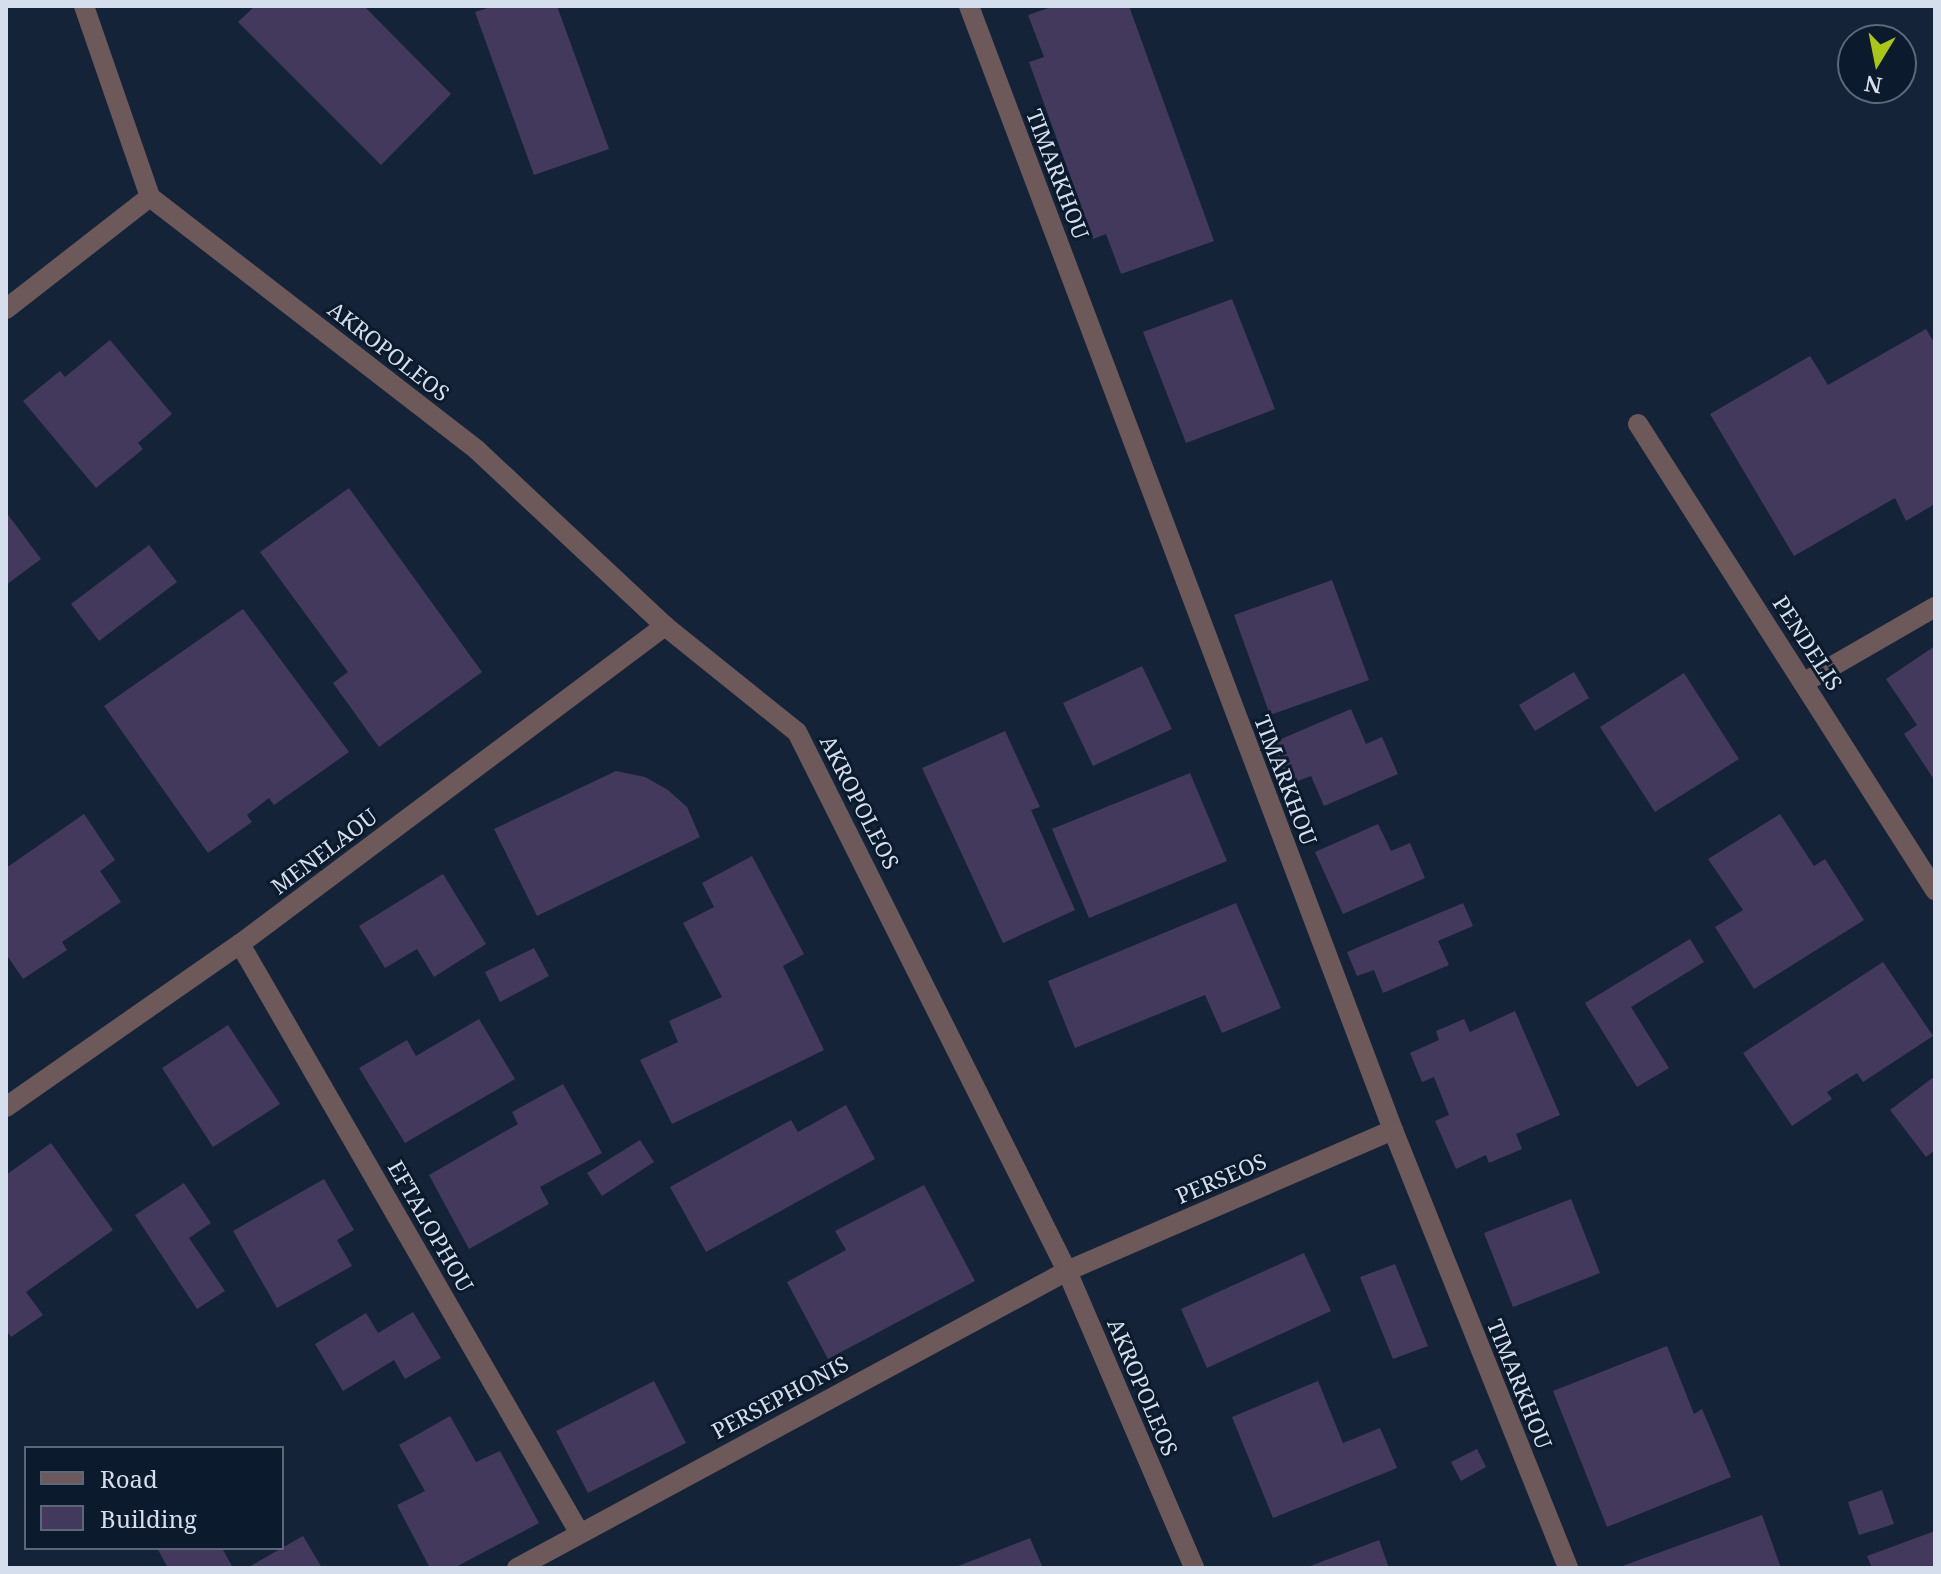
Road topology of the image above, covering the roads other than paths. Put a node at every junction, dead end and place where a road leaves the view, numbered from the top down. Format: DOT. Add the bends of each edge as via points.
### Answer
graph roads {
  1 [pos="84,6"];
  2 [pos="969,6"];
  3 [pos="150,197"];
  4 [pos="6,309"];
  5 [pos="1638,424"];
  6 [pos="1935,607"];
  7 [pos="665,626"];
  8 [pos="1805,682"];
  9 [pos="1935,890"];
  10 [pos="240,944"];
  11 [pos="6,1107"];
  12 [pos="1393,1130"];
  13 [pos="1067,1271"];
  14 [pos="579,1532"];
  15 [pos="517,1568"];
  16 [pos="1194,1568"];
  17 [pos="1568,1568"];
  1 -- 3 [label="street"];
  2 -- 12 [label="street, TIMARKHOU"];
  3 -- 4 [label="street"];
  3 -- 7 [label="street, AKROPOLEOS" via="477,450"];
  5 -- 8 [label="street, PENDELIS"];
  6 -- 8 [label="street"];
  7 -- 10 [label="street, MENELAOU"];
  7 -- 13 [label="street, AKROPOLEOS" via="797,732"];
  8 -- 9 [label="street, PENDELIS"];
  10 -- 11 [label="street, MENELAOU"];
  10 -- 14 [label="street, EFTALOPHOU"];
  12 -- 13 [label="street, PERSEOS"];
  12 -- 17 [label="street, TIMARKHOU"];
  13 -- 14 [label="street, PERSEPHONIS"];
  13 -- 16 [label="street, AKROPOLEOS"];
  14 -- 15 [label="street, PERSEPHONIS"];
}
